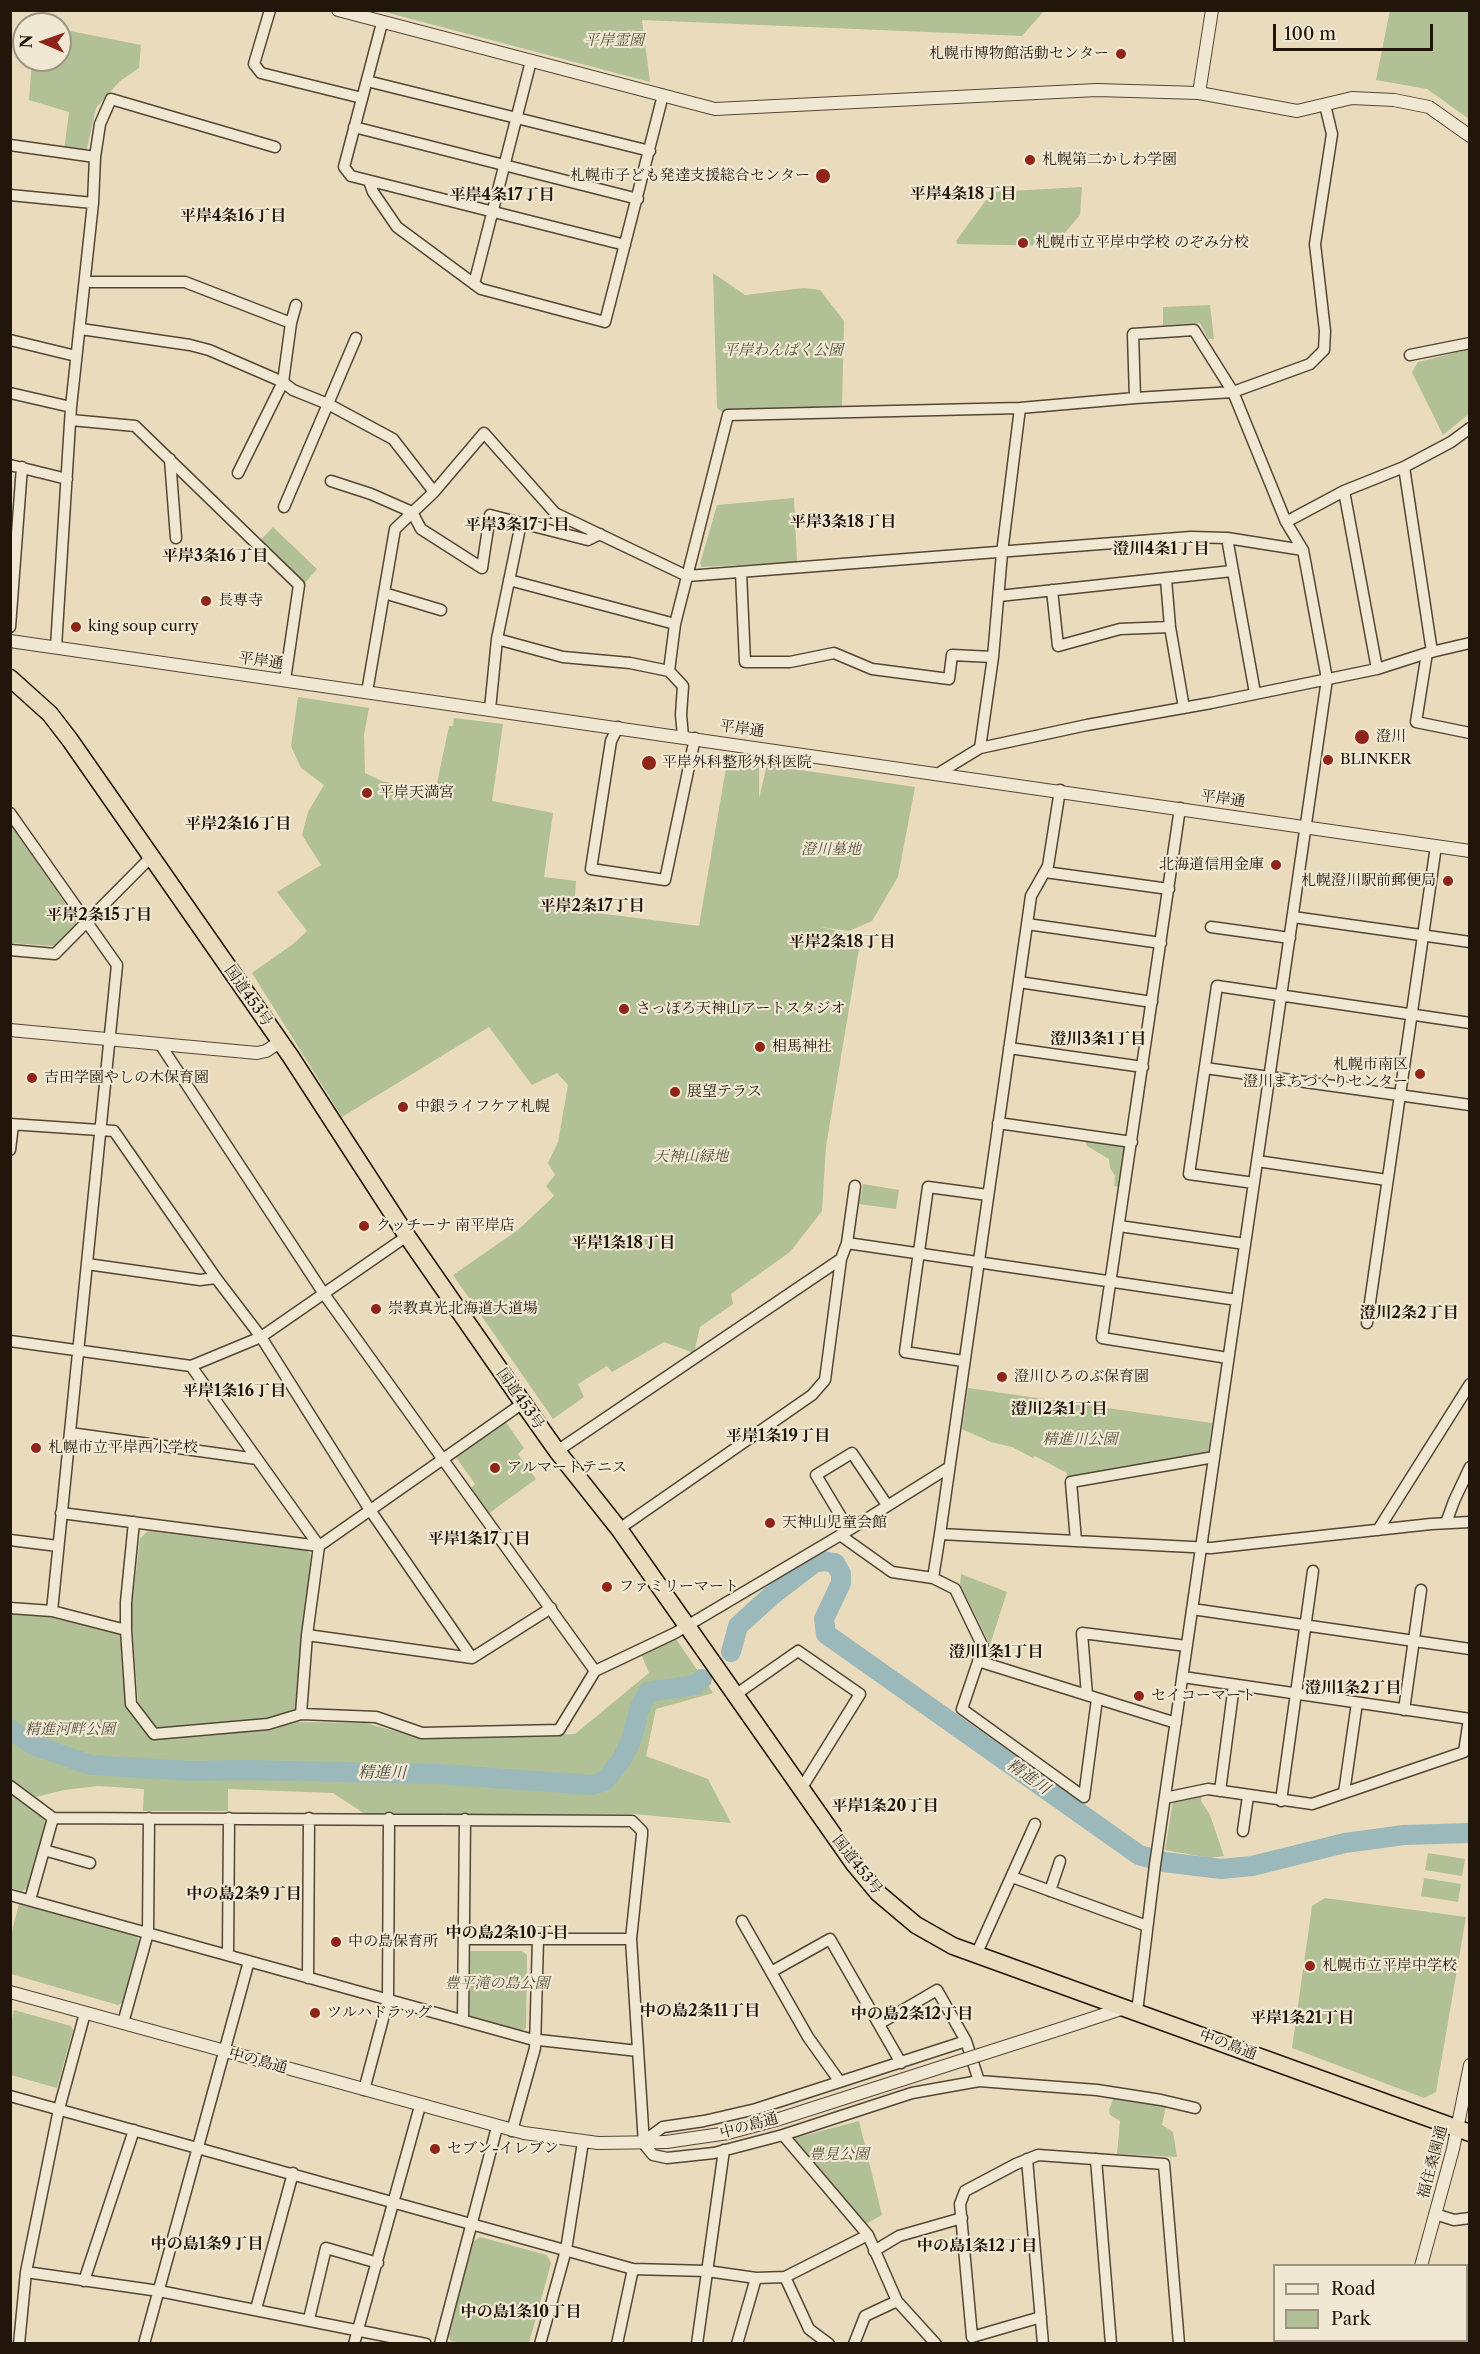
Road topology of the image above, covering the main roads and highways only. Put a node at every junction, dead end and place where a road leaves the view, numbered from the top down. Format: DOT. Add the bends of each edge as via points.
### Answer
graph roads {
  1 [pos="10,678"];
  2 [pos="1130,2010"];
  3 [pos="1464,2131"];
  1 -- 2 [label="highway, 国道453号" via="62,729 280,1042 523,1403 619,1529 860,1873 888,1903 925,1931 976,1954"];
  2 -- 3 [label="highway, 中の島通"];
}
